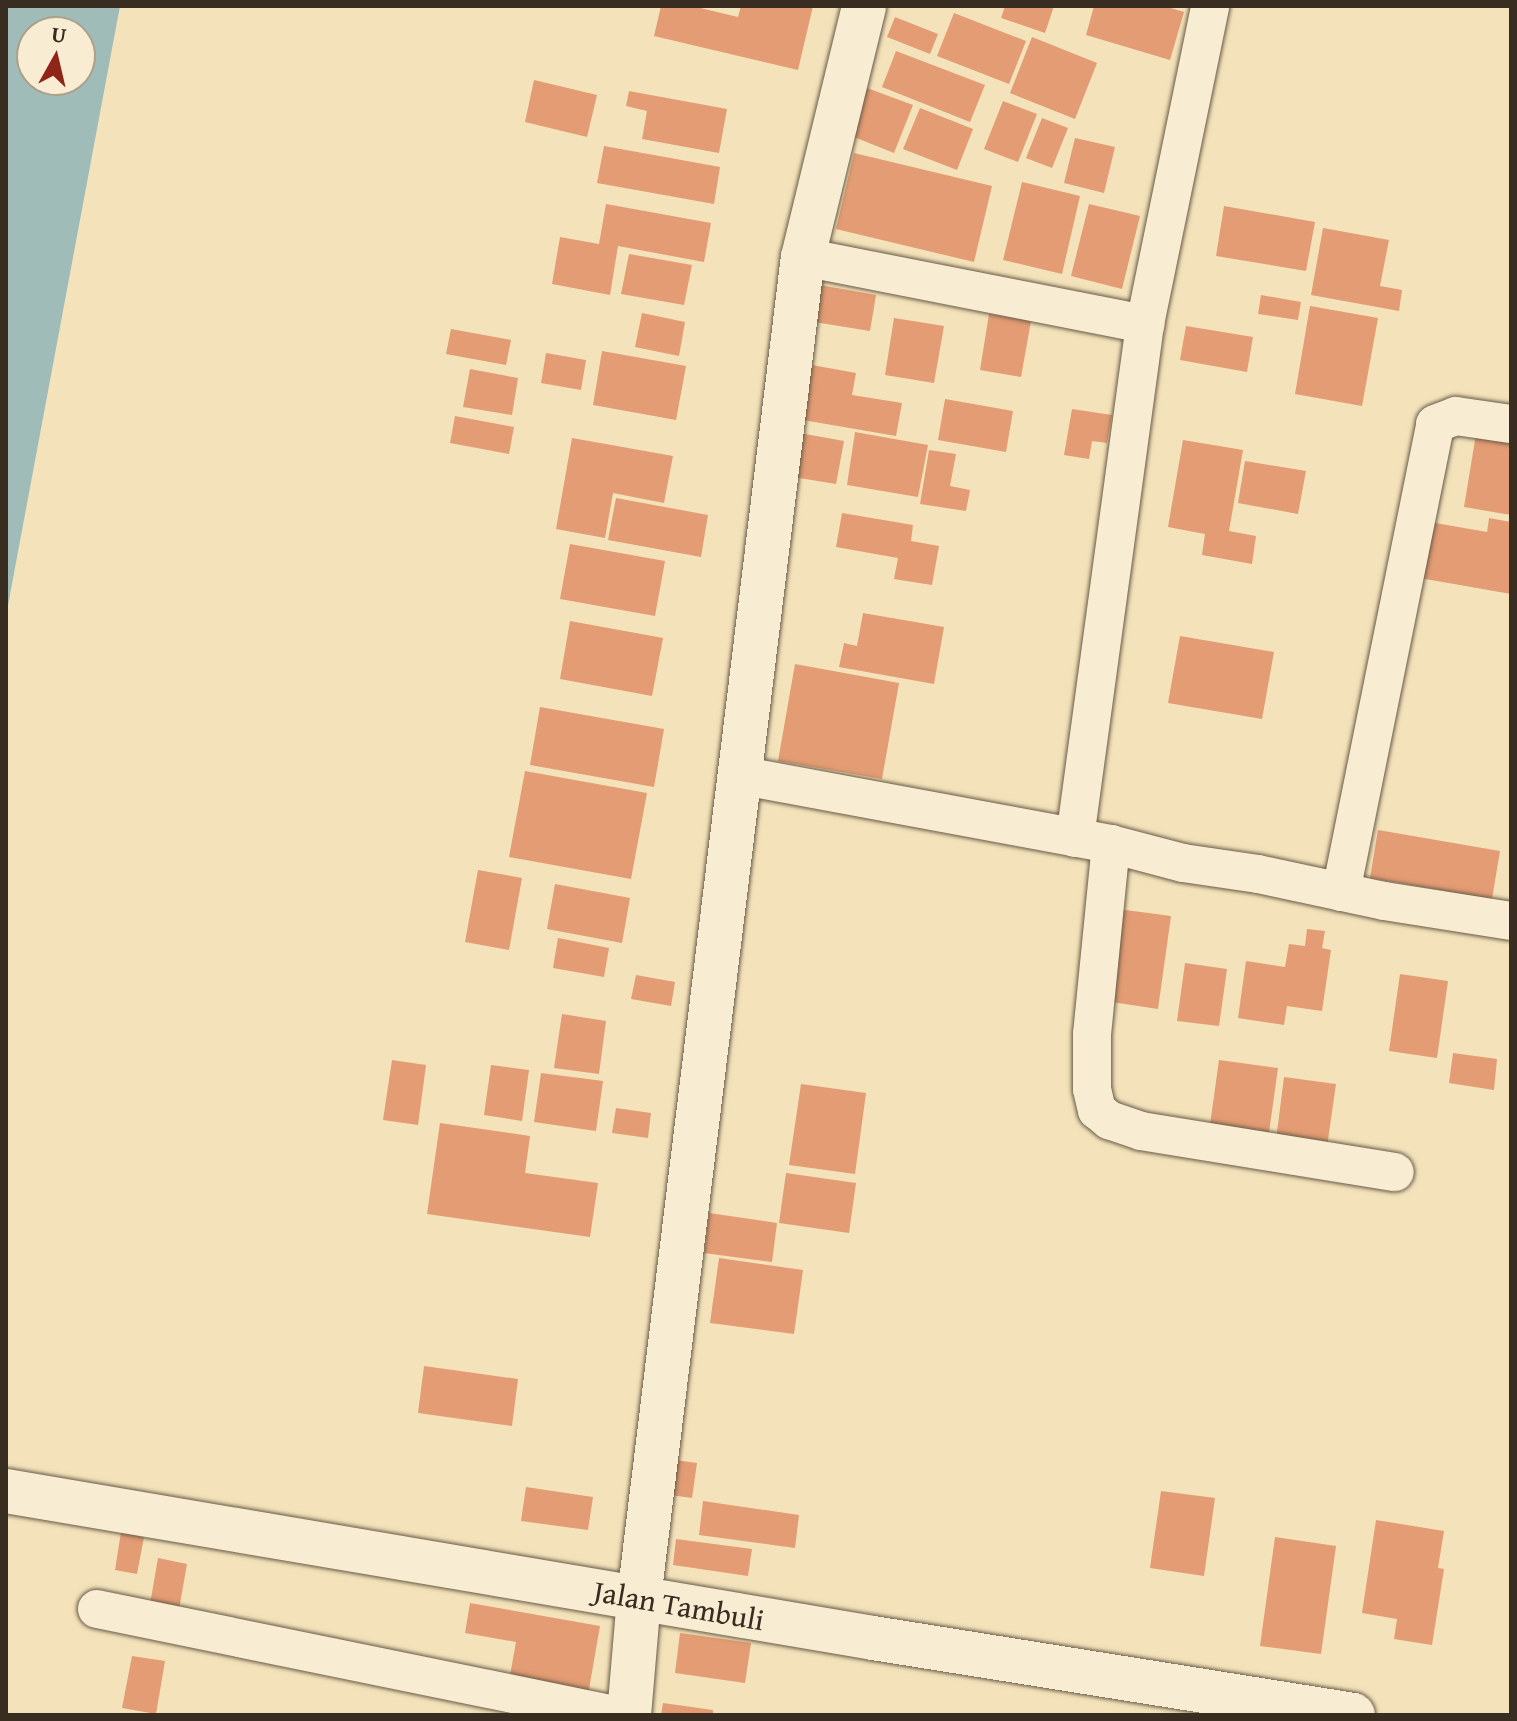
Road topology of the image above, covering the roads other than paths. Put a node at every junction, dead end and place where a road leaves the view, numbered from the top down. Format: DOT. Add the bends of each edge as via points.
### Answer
graph roads {
  1 [pos="864,6"];
  2 [pos="1210,6"];
  3 [pos="803,257"];
  4 [pos="1145,324"];
  5 [pos="1511,424"];
  6 [pos="738,775"];
  7 [pos="1093,841"];
  8 [pos="1341,892"];
  9 [pos="1511,921"];
  10 [pos="1395,1172"];
  11 [pos="6,1491"];
  12 [pos="639,1598"];
  13 [pos="97,1609"];
  14 [pos="615,1715"];
  15 [pos="629,1715"];
  16 [pos="1353,1715"];
  1 -- 3 [label="main road"];
  2 -- 4 [label="street"];
  3 -- 4 [label="street"];
  3 -- 6 [label="main road"];
  4 -- 7 [label="street"];
  5 -- 8 [label="street" via="1456,416 1435,424"];
  6 -- 7 [label="street"];
  6 -- 12 [label="main road"];
  7 -- 8 [label="street"];
  7 -- 10 [label="street" via="1090,1072 1097,1110 1141,1131"];
  8 -- 9 [label="street"];
  11 -- 12 [label="main road, Jalan Tambuli"];
  12 -- 15 [label="main road"];
  12 -- 16 [label="main road, Jalan Tambuli"];
  13 -- 14 [label="street"];
}
